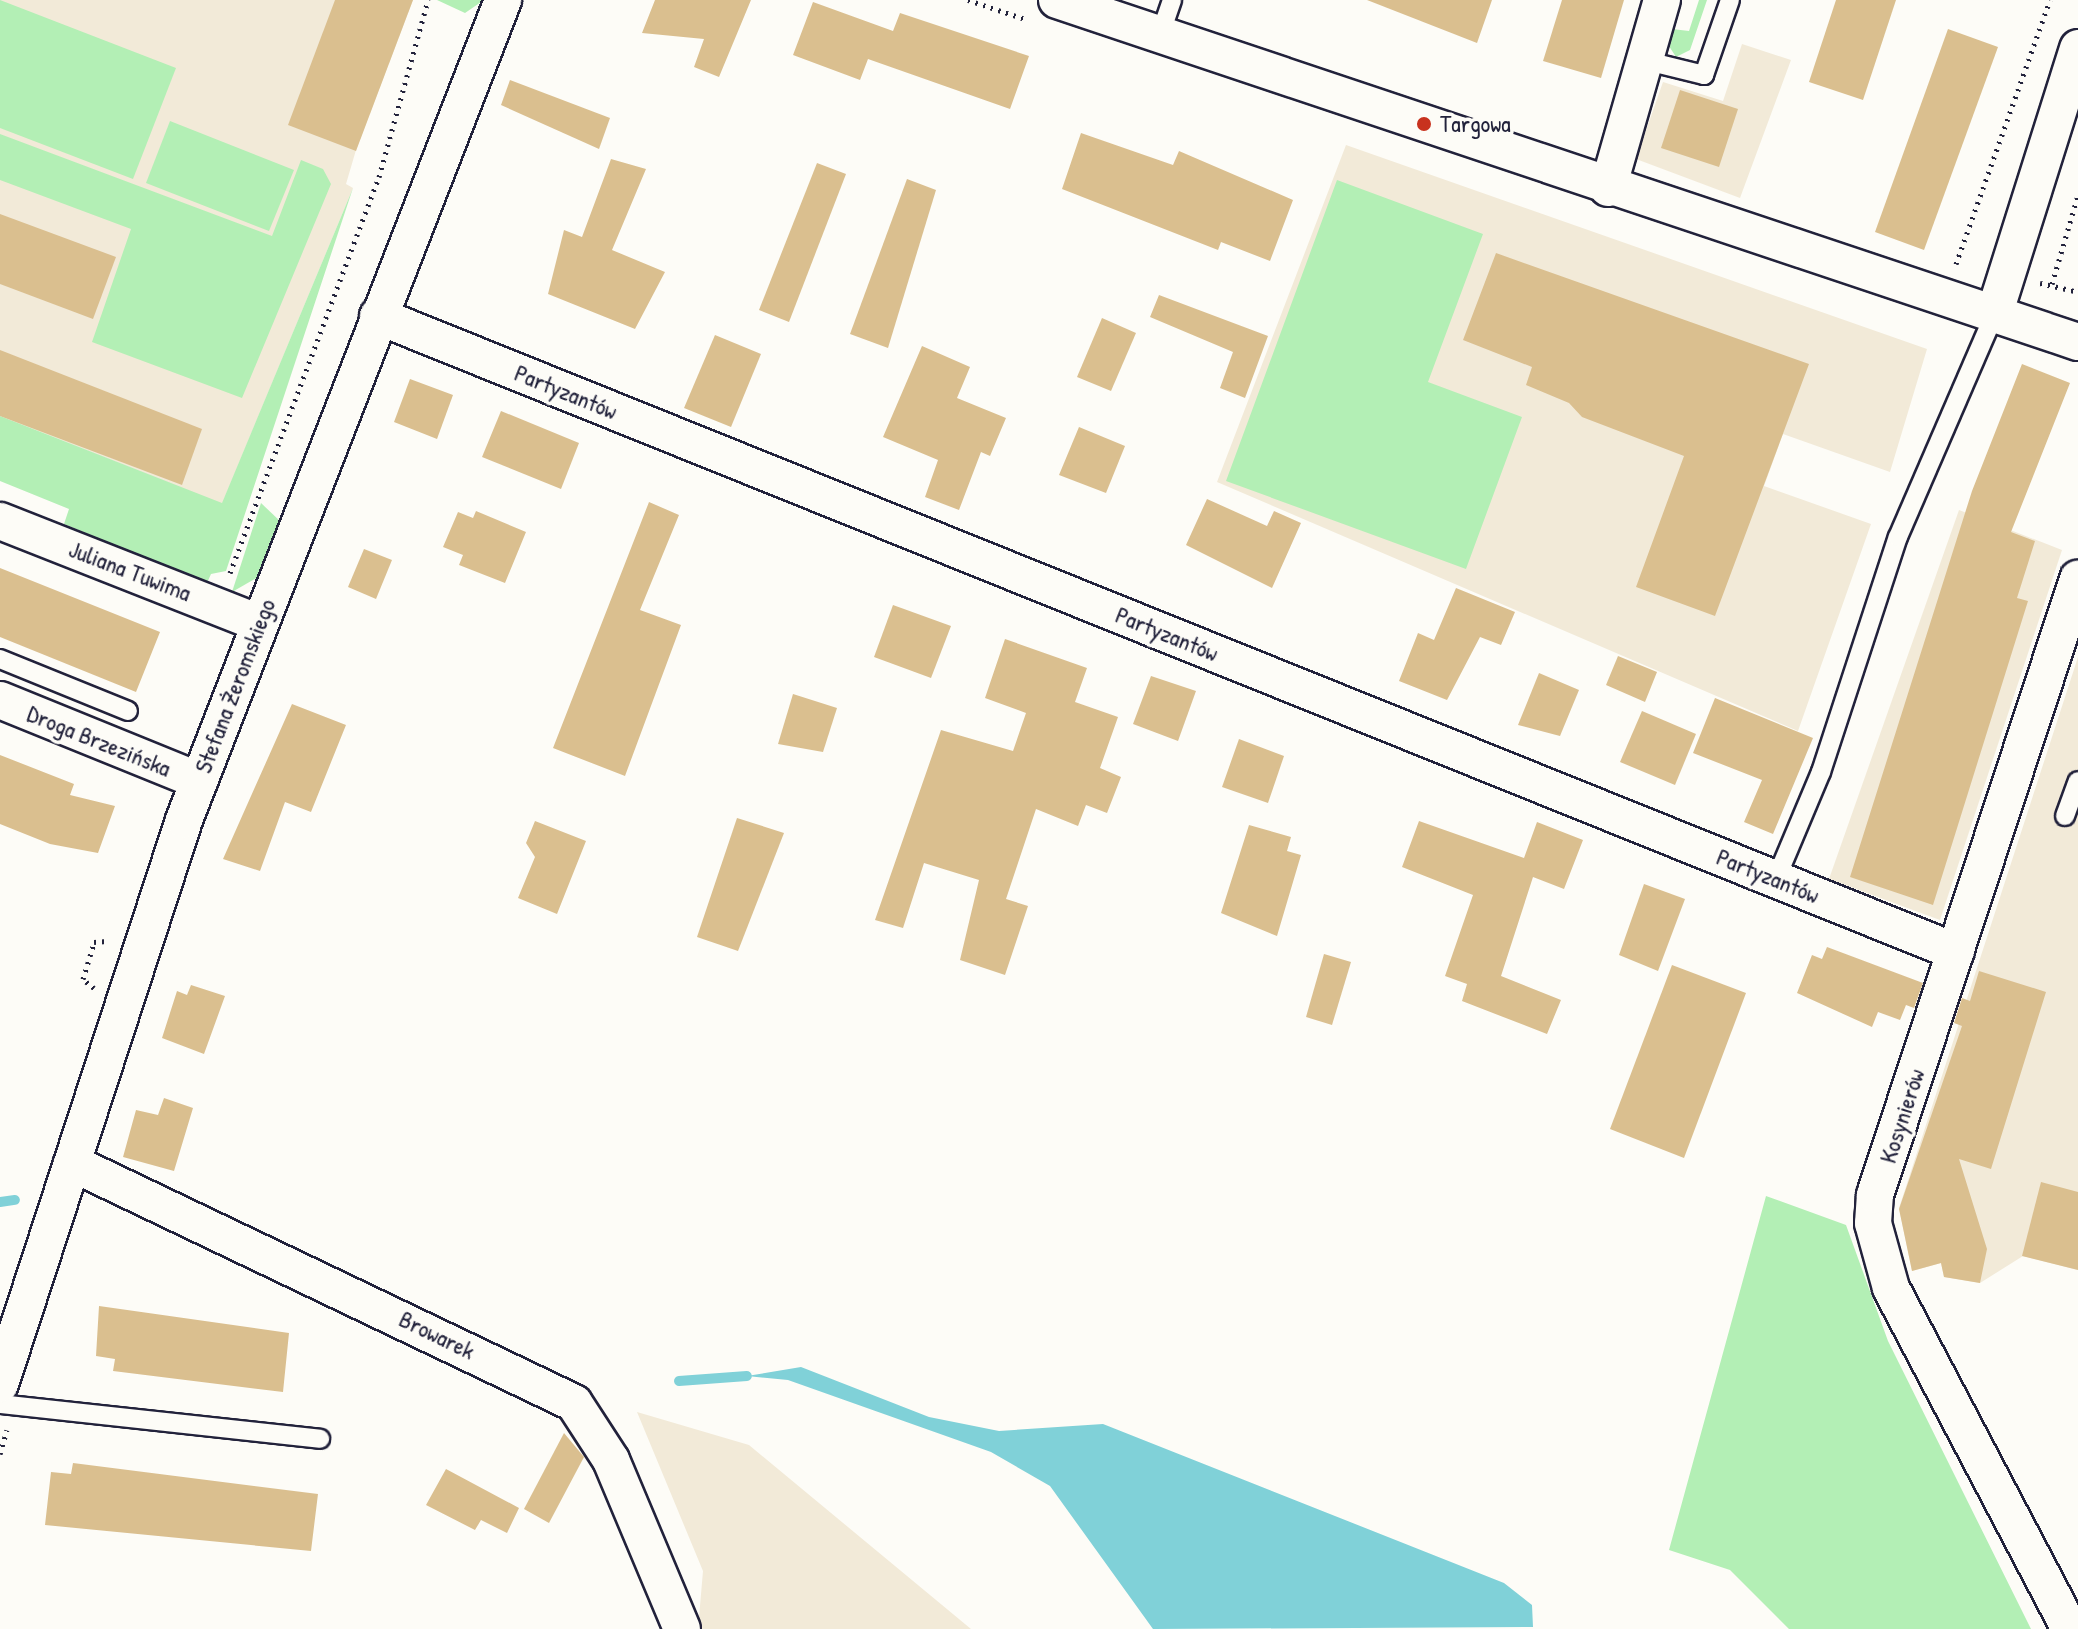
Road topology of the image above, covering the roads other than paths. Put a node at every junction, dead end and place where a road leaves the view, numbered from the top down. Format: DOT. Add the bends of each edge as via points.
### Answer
graph roads {
  1 [pos="503,0"];
  2 [pos="1057,0"];
  3 [pos="1172,0"];
  4 [pos="1662,0"];
  5 [pos="1730,0"];
  6 [pos="1160,35"];
  7 [pos="2078,48"];
  8 [pos="1643,60"];
  9 [pos="1608,188"];
  10 [pos="1994,315"];
  11 [pos="378,316"];
  12 [pos="2078,342"];
  13 [pos="0,521"];
  14 [pos="2078,579"];
  15 [pos="259,623"];
  16 [pos="0,659"];
  17 [pos="0,700"];
  18 [pos="128,711"];
  19 [pos="199,781"];
  20 [pos="2078,781"];
  21 [pos="2065,816"];
  22 [pos="1776,879"];
  23 [pos="1956,952"];
  24 [pos="72,1163"];
  25 [pos="0,1384"];
  26 [pos="0,1404"];
  27 [pos="320,1439"];
  28 [pos="682,1629"];
  29 [pos="2070,1629"];
  1 -- 11 [label="street, Stefana Żeromskiego"];
  2 -- 6 [label="street"];
  3 -- 6 [label="lane"];
  4 -- 8 [label="street"];
  5 -- 8 [label="lane" via="1704,75"];
  6 -- 9 [label="street"];
  7 -- 10 [label="street"];
  8 -- 9 [label="street"];
  9 -- 10 [label="street"];
  10 -- 12 [label="street"];
  10 -- 22 [label="lane" via="1898,537 1821,772"];
  11 -- 15 [label="street, Stefana Żeromskiego"];
  11 -- 22 [label="street, Partyzantów"];
  13 -- 15 [label="street, Juliana Tuwima"];
  14 -- 23 [label="street, Kosynierów"];
  15 -- 19 [label="street, Stefana Żeromskiego"];
  16 -- 18 [label="lane"];
  17 -- 19 [label="street, Droga Brzezińska"];
  19 -- 24 [label="street, Stefana Żeromskiego"];
  20 -- 21 [label="lane"];
  22 -- 23 [label="street, Partyzantów"];
  23 -- 29 [label="street, Kosynierów" via="1875,1195 1873,1223 1891,1288"];
  24 -- 25 [label="street, Stefana Żeromskiego"];
  24 -- 28 [label="street, Browarek" via="574,1403 611,1460"];
  26 -- 27 [label="lane"];
}
